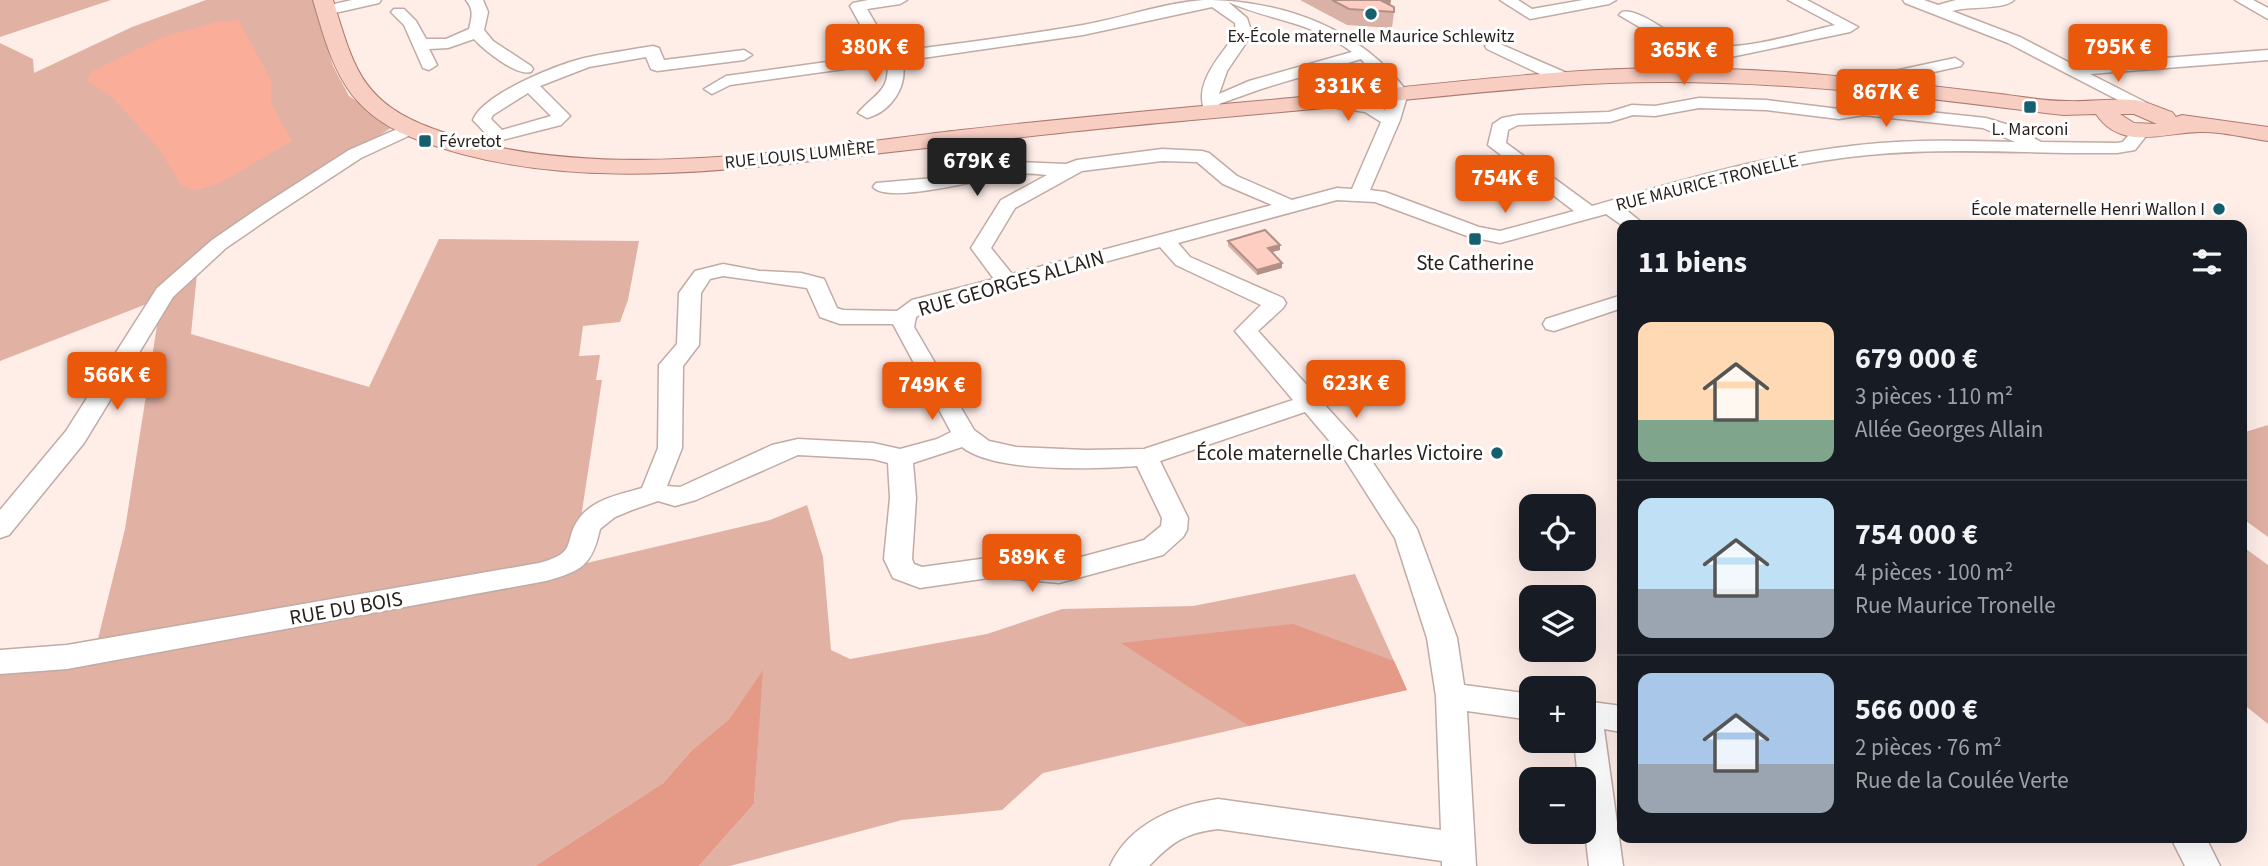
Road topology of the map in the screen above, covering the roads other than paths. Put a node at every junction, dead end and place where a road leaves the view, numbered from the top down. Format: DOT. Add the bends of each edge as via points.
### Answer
graph roads {
  1 [pos="374,0"];
  2 [pos="473,0"];
  3 [pos="900,0"];
  4 [pos="1234,0"];
  5 [pos="1507,0"];
  6 [pos="1609,0"];
  7 [pos="1795,0"];
  8 [pos="1910,0"];
  9 [pos="2007,0"];
  10 [pos="2242,0"];
  11 [pos="1219,1"];
  12 [pos="325,5"];
  13 [pos="1939,10"];
  14 [pos="399,12"];
  15 [pos="2268,14"];
  16 [pos="1627,15"];
  17 [pos="476,31"];
  18 [pos="417,42"];
  19 [pos="1493,46"];
  20 [pos="1359,55"];
  21 [pos="2268,55"];
  22 [pos="890,57"];
  23 [pos="1955,63"];
  24 [pos="429,65"];
  25 [pos="2073,70"];
  26 [pos="751,77"];
  27 [pos="1563,78"];
  28 [pos="1852,85"];
  29 [pos="712,89"];
  30 [pos="1399,93"];
  31 [pos="1313,101"];
  32 [pos="1211,105"];
  33 [pos="2112,106"];
  34 [pos="867,113"];
  35 [pos="1839,114"];
  36 [pos="1391,120"];
  37 [pos="2156,121"];
  38 [pos="411,128"];
  39 [pos="2267,135"];
  40 [pos="2036,145"];
  41 [pos="1881,149"];
  42 [pos="1069,170"];
  43 [pos="883,187"];
  44 [pos="1359,194"];
  45 [pos="1289,206"];
  46 [pos="1609,208"];
  47 [pos="1589,213"];
  48 [pos="1627,220"];
  49 [pos="1164,239"];
  50 [pos="1007,281"];
  51 [pos="1617,303"];
  52 [pos="905,318"];
  53 [pos="1553,324"];
  54 [pos="1311,402"];
  55 [pos="965,435"];
  56 [pos="1145,457"];
  57 [pos="900,458"];
  58 [pos="657,492"];
  59 [pos="0,528"];
  60 [pos="0,662"];
  61 [pos="1451,696"];
  62 [pos="1519,705"];
  63 [pos="1596,715"];
  64 [pos="1617,718"];
  65 [pos="1590,753"];
  66 [pos="2191,843"];
  67 [pos="1458,857"];
  68 [pos="1127,866"];
  69 [pos="1606,866"];
  70 [pos="2203,866"];
  1 -- 12 [label="street"];
  2 -- 17 [label="street" via="480,12"];
  3 -- 22 [label="street" via="858,6"];
  4 -- 30 [label="street" via="1338,34 1364,52"];
  5 -- 6 [label="street" via="1530,14"];
  7 -- 16 [label="street" via="1850,27 1726,53 1681,45"];
  8 -- 13 [label="street"];
  9 -- 13 [label="street" via="1962,3"];
  10 -- 15 [label="street"];
  11 -- 22 [label="street" via="1083,30"];
  11 -- 32 [label="street" via="1242,21 1244,34 1220,68 1210,93"];
  12 -- 38 [label="main road, RUE LOUIS LUMIÈRE" via="356,88"];
  13 -- 25 [label="street"];
  14 -- 18 [label="street" via="415,28"];
  17 -- 18 [label="street" via="445,44"];
  17 -- 26 [label="street" via="527,77 653,51 657,66 743,48"];
  18 -- 24 [label="street"];
  19 -- 27 [label="street, RUE LOUIS LUMIÈRE"];
  20 -- 32 [label="street" via="1255,85"];
  21 -- 25 [label="street"];
  22 -- 26 [label="street"];
  22 -- 34 [label="street" via="898,68 897,81 881,105"];
  23 -- 28 [label="street"];
  25 -- 33 [label="street"];
  26 -- 29 [label="street" via="726,81"];
  27 -- 28 [label="main road, RUE LOUIS LUMIÈRE" via="1710,75"];
  27 -- 30 [label="main road, RUE LOUIS LUMIÈRE"];
  28 -- 33 [label="main road, RUE LOUIS LUMIÈRE" via="2063,108"];
  30 -- 31 [label="main road, RUE LOUIS LUMIÈRE"];
  30 -- 36 [label="street"];
  31 -- 32 [label="main road, RUE LOUIS LUMIÈRE"];
  31 -- 36 [label="street" via="1355,104"];
  32 -- 38 [label="main road, RUE LOUIS LUMIÈRE" via="686,166 526,158 456,144"];
  33 -- 37 [label="main road, RUE LOUIS LUMIÈRE"];
  35 -- 40 [label="street" via="1863,110 1986,123"];
  35 -- 41 [label="street"];
  35 -- 47 [label="street" via="1699,103 1610,117 1518,120 1499,128 1497,145"];
  36 -- 44 [label="street"];
  37 -- 39 [label="main road"];
  37 -- 40 [label="street, RUE MAURICE TRONELLE" via="2129,146"];
  38 -- 59 [label="street" via="355,153 267,211 219,244 165,293 75,437"];
  40 -- 41 [label="street, RUE MAURICE TRONELLE"];
  41 -- 46 [label="street, RUE MAURICE TRONELLE" via="1765,164"];
  42 -- 43 [label="street" via="1018,167 946,183"];
  42 -- 45 [label="street" via="1162,155 1202,158 1230,180"];
  42 -- 50 [label="street" via="1008,204 981,247"];
  44 -- 45 [label="street, RUE GEORGES ALLAIN" via="1337,194"];
  44 -- 47 [label="street, RUE MAURICE TRONELLE" via="1378,196 1493,237"];
  45 -- 49 [label="street, RUE GEORGES ALLAIN"];
  46 -- 47 [label="street, RUE MAURICE TRONELLE"];
  46 -- 48 [label="street"];
  49 -- 50 [label="street, RUE GEORGES ALLAIN"];
  49 -- 54 [label="street" via="1183,261 1275,303 1247,331"];
  50 -- 52 [label="street, RUE GEORGES ALLAIN" via="920,304"];
  51 -- 53 [label="street"];
  52 -- 55 [label="street, RUE GEORGES ALLAIN" via="903,327"];
  52 -- 58 [label="street" via="840,317 828,312 816,284 801,279 723,270 702,275 690,293 688,345 671,365 670,448 654,487"];
  54 -- 56 [label="street"];
  54 -- 61 [label="street" via="1353,452 1408,536 1442,638"];
  55 -- 56 [label="street" via="981,448 1004,454"];
  55 -- 57 [label="street"];
  56 -- 57 [label="street" via="1175,518 1174,530 1153,548 1059,573 995,567 920,578 903,571 898,559 903,498"];
  57 -- 58 [label="street" via="873,451 798,447 687,494 675,497"];
  58 -- 60 [label="street, RUE DU BOIS" via="594,519 576,559 539,573 67,657"];
  61 -- 62 [label="street"];
  61 -- 67 [label="street"];
  63 -- 64 [label="street"];
  65 -- 69 [label="street"];
  66 -- 70 [label="street"];
  67 -- 68 [label="street" via="1218,814 1187,817 1157,834"];
}
